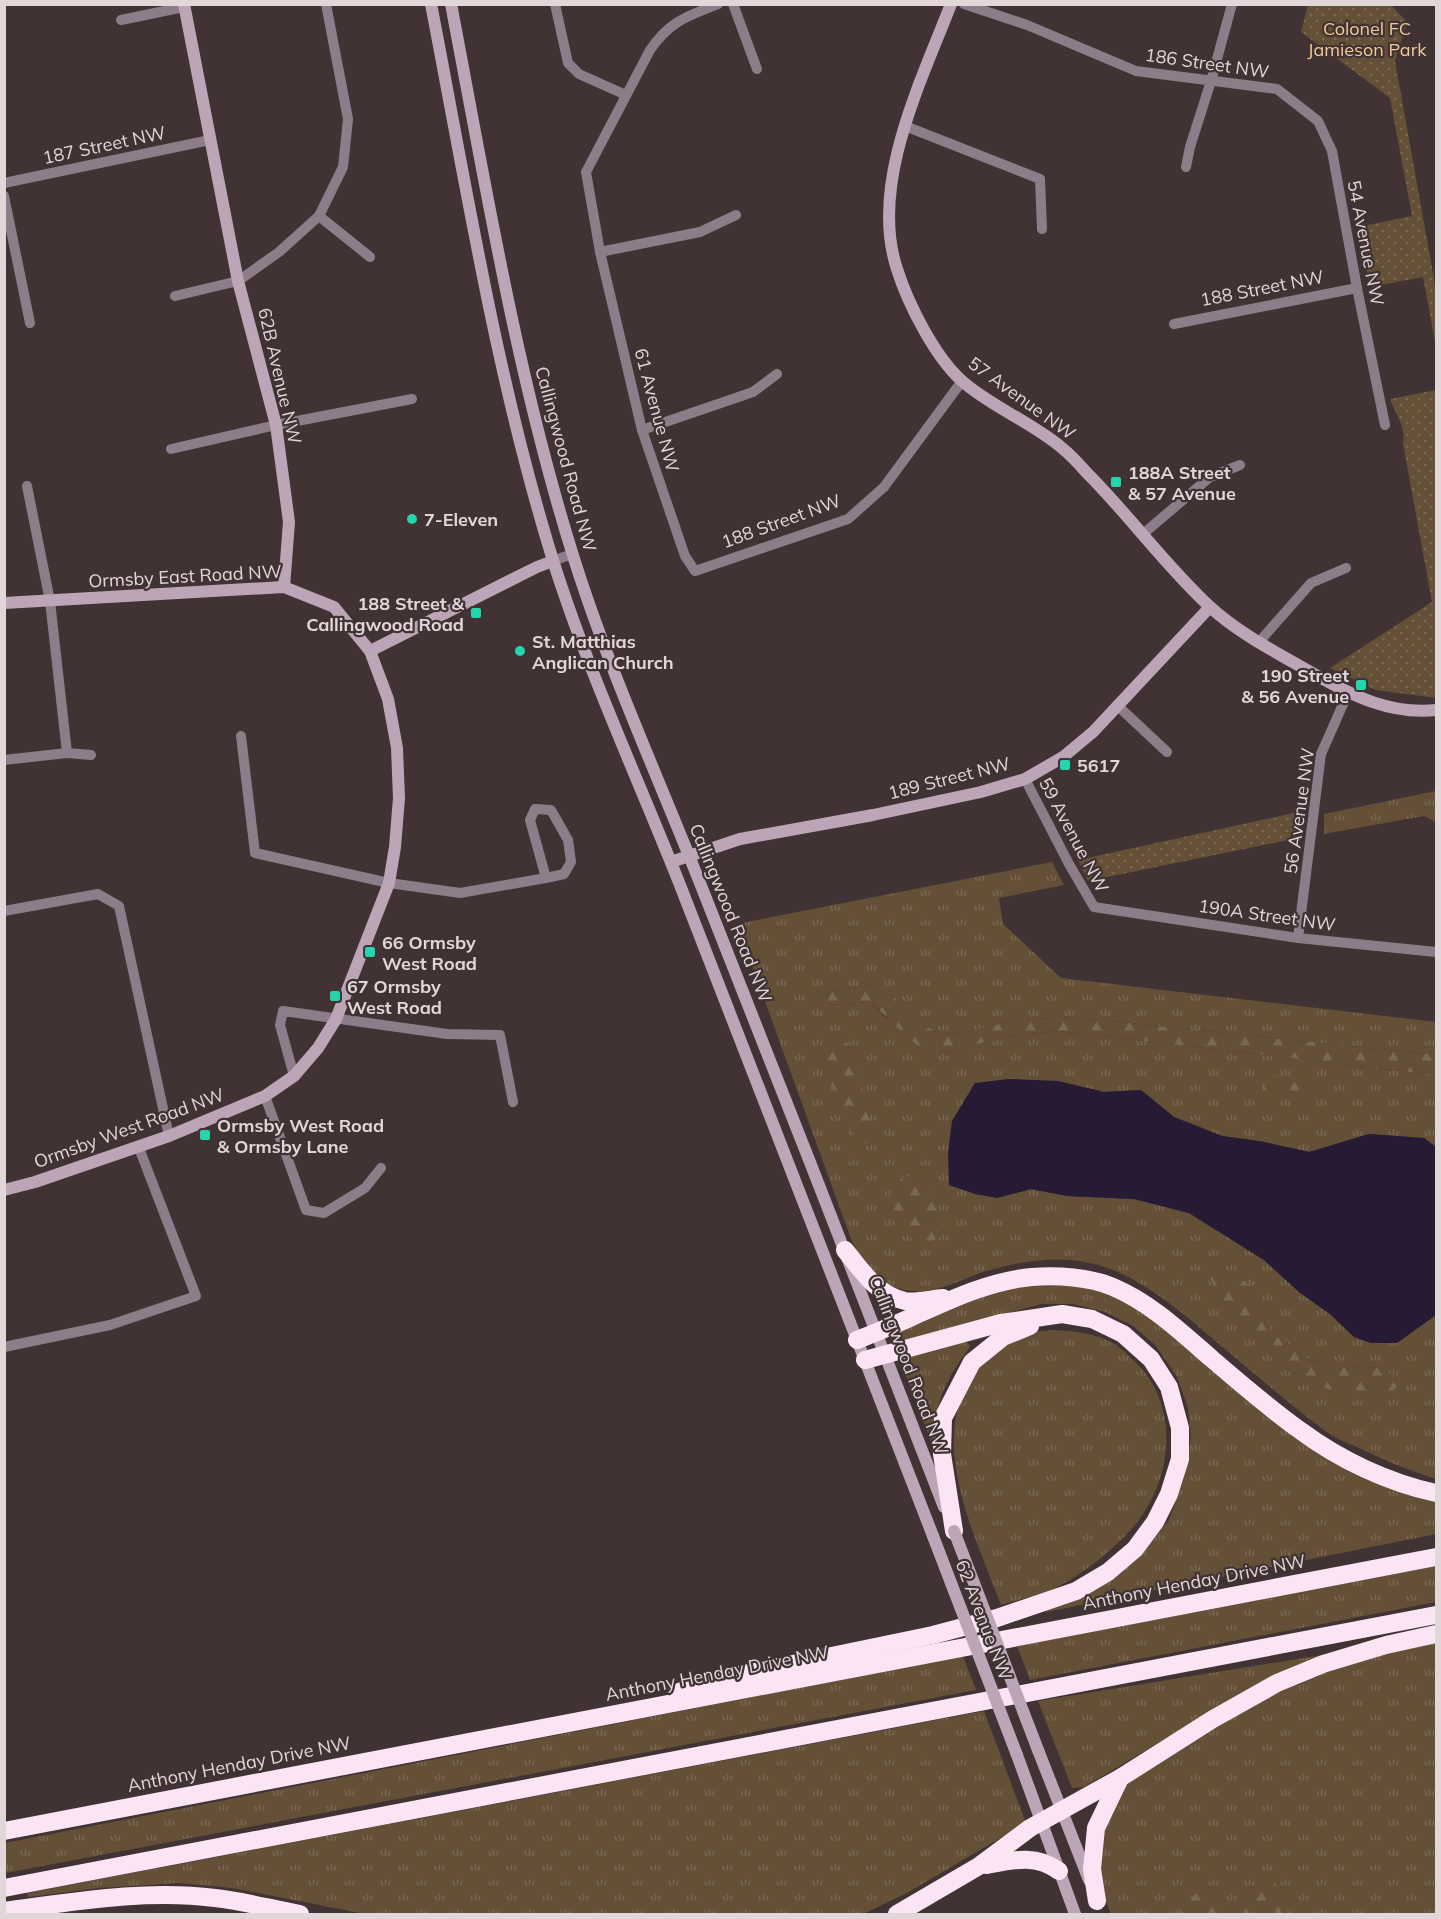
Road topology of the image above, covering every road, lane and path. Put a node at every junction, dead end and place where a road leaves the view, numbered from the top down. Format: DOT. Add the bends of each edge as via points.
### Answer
graph roads {
  1 [pos="326,4"];
  2 [pos="430,4"];
  3 [pos="451,4"];
  4 [pos="555,4"];
  5 [pos="718,4"];
  6 [pos="733,4"];
  7 [pos="951,4"];
  8 [pos="964,4"];
  9 [pos="1232,4"];
  10 [pos="184,6"];
  11 [pos="121,20"];
  12 [pos="757,69"];
  13 [pos="1211,81"];
  14 [pos="1277,89"];
  15 [pos="626,95"];
  16 [pos="905,126"];
  17 [pos="210,140"];
  18 [pos="1186,167"];
  19 [pos="4,183"];
  20 [pos="4,196"];
  21 [pos="736,215"];
  22 [pos="319,216"];
  23 [pos="1042,229"];
  24 [pos="600,252"];
  25 [pos="370,257"];
  26 [pos="238,281"];
  27 [pos="1357,288"];
  28 [pos="175,296"];
  29 [pos="30,323"];
  30 [pos="1174,324"];
  31 [pos="777,374"];
  32 [pos="962,381"];
  33 [pos="411,399"];
  34 [pos="1386,424"];
  35 [pos="276,425"];
  36 [pos="642,430"];
  37 [pos="171,449"];
  38 [pos="1240,465"];
  39 [pos="27,486"];
  40 [pos="1143,534"];
  41 [pos="572,554"];
  42 [pos="553,561"];
  43 [pos="1346,568"];
  44 [pos="695,571"];
  45 [pos="284,587"];
  46 [pos="50,601"];
  47 [pos="4,603"];
  48 [pos="1210,607"];
  49 [pos="1259,642"];
  50 [pos="370,651"];
  51 [pos="1348,693"];
  52 [pos="1119,707"];
  53 [pos="1437,710"];
  54 [pos="241,736"];
  55 [pos="1167,752"];
  56 [pos="67,753"];
  57 [pos="91,755"];
  58 [pos="4,760"];
  59 [pos="1025,778"];
  60 [pos="689,855"];
  61 [pos="671,862"];
  62 [pos="546,878"];
  63 [pos="389,883"];
  64 [pos="1094,907"];
  65 [pos="4,911"];
  66 [pos="1298,938"];
  67 [pos="1437,952"];
  68 [pos="336,1019"];
  69 [pos="294,1076"];
  70 [pos="265,1096"];
  71 [pos="513,1102"];
  72 [pos="169,1136"];
  73 [pos="139,1148"];
  74 [pos="381,1168"];
  75 [pos="4,1190"];
  76 [pos="845,1250"];
  77 [pos="954,1297"];
  78 [pos="1062,1314"];
  79 [pos="877,1332"];
  80 [pos="857,1340"];
  81 [pos="4,1347"];
  82 [pos="886,1354"];
  83 [pos="865,1360"];
  84 [pos="1437,1493"];
  85 [pos="954,1531"];
  86 [pos="1437,1557"];
  87 [pos="1437,1615"];
  88 [pos="1437,1634"];
  89 [pos="619,1713"];
  90 [pos="1120,1778"];
  91 [pos="1062,1810"];
  92 [pos="1042,1821"];
  93 [pos="4,1831"];
  94 [pos="979,1866"];
  95 [pos="1059,1871"];
  96 [pos="4,1888"];
  97 [pos="1099,1908"];
  98 [pos="4,1911"];
  99 [pos="300,1914"];
  100 [pos="897,1914"];
  101 [pos="1075,1914"];
  1 -- 22 [label="street" via="348,119 343,167"];
  2 -- 42 [label="main road, Callingwood Road NW" via="505,384"];
  3 -- 41 [label="main road, Callingwood Road NW" via="522,368"];
  4 -- 15 [label="street" via="568,63 579,74"];
  5 -- 15 [label="street" via="683,18 662,32"];
  6 -- 12 [label="street"];
  7 -- 16 [label="main road, 57 Avenue NW"];
  8 -- 13 [label="street, 186 Street NW" via="1027,25 1136,71"];
  9 -- 13 [label="street"];
  10 -- 11 [label="street, 62B Avenue NW"];
  10 -- 17 [label="main road, 62B Avenue NW"];
  13 -- 14 [label="street, 186 Street NW"];
  13 -- 18 [label="street"];
  14 -- 27 [label="street, 54 Avenue NW" via="1318,121 1332,151"];
  15 -- 24 [label="street, 61 Avenue NW" via="586,172"];
  16 -- 23 [label="street" via="1040,179"];
  16 -- 32 [label="main road, 57 Avenue NW" via="891,181 889,230 896,268 916,318"];
  17 -- 19 [label="street, 187 Street NW"];
  17 -- 26 [label="main road, 62B Avenue NW"];
  20 -- 29 [label="street"];
  21 -- 24 [label="street" via="700,232"];
  22 -- 25 [label="street"];
  22 -- 26 [label="street" via="279,252"];
  24 -- 36 [label="street, 61 Avenue NW"];
  26 -- 28 [label="street"];
  26 -- 35 [label="main road, 62B Avenue NW"];
  27 -- 30 [label="street, 188 Street NW"];
  27 -- 34 [label="street, 54 Avenue NW"];
  31 -- 36 [label="street" via="753,393"];
  32 -- 40 [label="main road, 57 Avenue NW" via="1062,447"];
  32 -- 44 [label="street, 188 Street NW" via="884,487 848,519"];
  33 -- 35 [label="street"];
  35 -- 37 [label="street"];
  35 -- 45 [label="main road, 62B Avenue NW" via="289,522"];
  36 -- 44 [label="street, 61 Avenue NW" via="684,556"];
  38 -- 40 [label="street" via="1210,477"];
  39 -- 46 [label="street"];
  40 -- 48 [label="main road, 57 Avenue NW"];
  41 -- 42 [label="street"];
  41 -- 60 [label="main road, Callingwood Road NW"];
  42 -- 50 [label="main road"];
  42 -- 61 [label="main road, Callingwood Road NW" via="591,668"];
  43 -- 49 [label="street" via="1311,583"];
  45 -- 46 [label="main road, Ormsby East Road NW"];
  45 -- 50 [label="main road, Ormsby East Road NW" via="334,607"];
  46 -- 47 [label="main road, Ormsby East Road NW"];
  46 -- 56 [label="street"];
  48 -- 49 [label="main road, 57 Avenue NW"];
  48 -- 52 [label="main road, 189 Street NW"];
  49 -- 51 [label="main road, 57 Avenue NW"];
  50 -- 63 [label="main road, Ormsby West Road NW" via="388,699 397,748 399,798"];
  51 -- 53 [label="main road, 57 Avenue NW" via="1404,711"];
  51 -- 66 [label="street, 56 Avenue NW" via="1321,754"];
  52 -- 55 [label="street"];
  52 -- 59 [label="main road, 189 Street NW" via="1063,757"];
  54 -- 63 [label="street" via="255,853"];
  56 -- 57 [label="street"];
  56 -- 58 [label="street"];
  59 -- 60 [label="main road, 189 Street NW" via="981,792 740,839"];
  59 -- 64 [label="street, 59 Avenue NW"];
  60 -- 61 [label="main road, 189 Street NW"];
  60 -- 76 [label="main road, Callingwood Road NW"];
  61 -- 80 [label="main road, Callingwood Road NW"];
  62 -- 62 [label="street" via="564,874 571,862 568,840 551,810 536,809 530,820"];
  62 -- 63 [label="street" via="460,893"];
  63 -- 68 [label="main road, Ormsby West Road NW"];
  64 -- 66 [label="street, 190A Street NW"];
  65 -- 72 [label="street" via="98,894 119,906"];
  66 -- 67 [label="street, 190A Street NW"];
  68 -- 69 [label="main road, Ormsby West Road NW"];
  68 -- 69 [label="street" via="283,1011 280,1025"];
  68 -- 71 [label="street" via="447,1034 500,1035"];
  69 -- 70 [label="main road, Ormsby West Road NW"];
  70 -- 72 [label="main road, Ormsby West Road NW"];
  70 -- 74 [label="street" via="306,1210 324,1213 365,1188"];
  72 -- 73 [label="main road, Ormsby West Road NW"];
  73 -- 75 [label="main road, Ormsby West Road NW"];
  73 -- 81 [label="street" via="196,1296 110,1325"];
  76 -- 77 [label="highway" via="884,1293 907,1301"];
  76 -- 79 [label="main road, Callingwood Road NW"];
  77 -- 79 [label="highway"];
  77 -- 84 [label="highway" via="1032,1277 1080,1279 1112,1287 1158,1313 1251,1392 1336,1455"];
  78 -- 82 [label="highway" via="1001,1323"];
  78 -- 85 [label="highway" via="1003,1337 972,1362 959,1385 944,1418 942,1454"];
  78 -- 89 [label="highway" via="1092,1319 1124,1334 1151,1359 1169,1387 1180,1428 1180,1459 1169,1494 1135,1550 1076,1591 997,1618 711,1681"];
  79 -- 80 [label="highway"];
  79 -- 82 [label="main road, Callingwood Road NW"];
  80 -- 83 [label="main road, 62 Avenue NW"];
  82 -- 83 [label="highway"];
  82 -- 85 [label="main road, Callingwood Road NW"];
  83 -- 92 [label="main road, 62 Avenue NW, bridge"];
  85 -- 91 [label="main road, Callingwood Road NW, bridge"];
  86 -- 89 [label="highway, Anthony Henday Drive NW"];
  87 -- 96 [label="highway"];
  88 -- 90 [label="highway" via="1323,1664 1277,1683"];
  89 -- 93 [label="highway, Anthony Henday Drive NW"];
  90 -- 91 [label="highway"];
  90 -- 97 [label="highway" via="1095,1828 1092,1869"];
  91 -- 92 [label="highway"];
  91 -- 97 [label="main road"];
  92 -- 94 [label="highway"];
  92 -- 95 [label="main road, 62 Avenue NW"];
  94 -- 95 [label="highway" via="1020,1858 1040,1860"];
  94 -- 100 [label="highway"];
  95 -- 101 [label="main road, 62 Avenue NW"];
  98 -- 99 [label="highway" via="177,1896 215,1898"];
}
